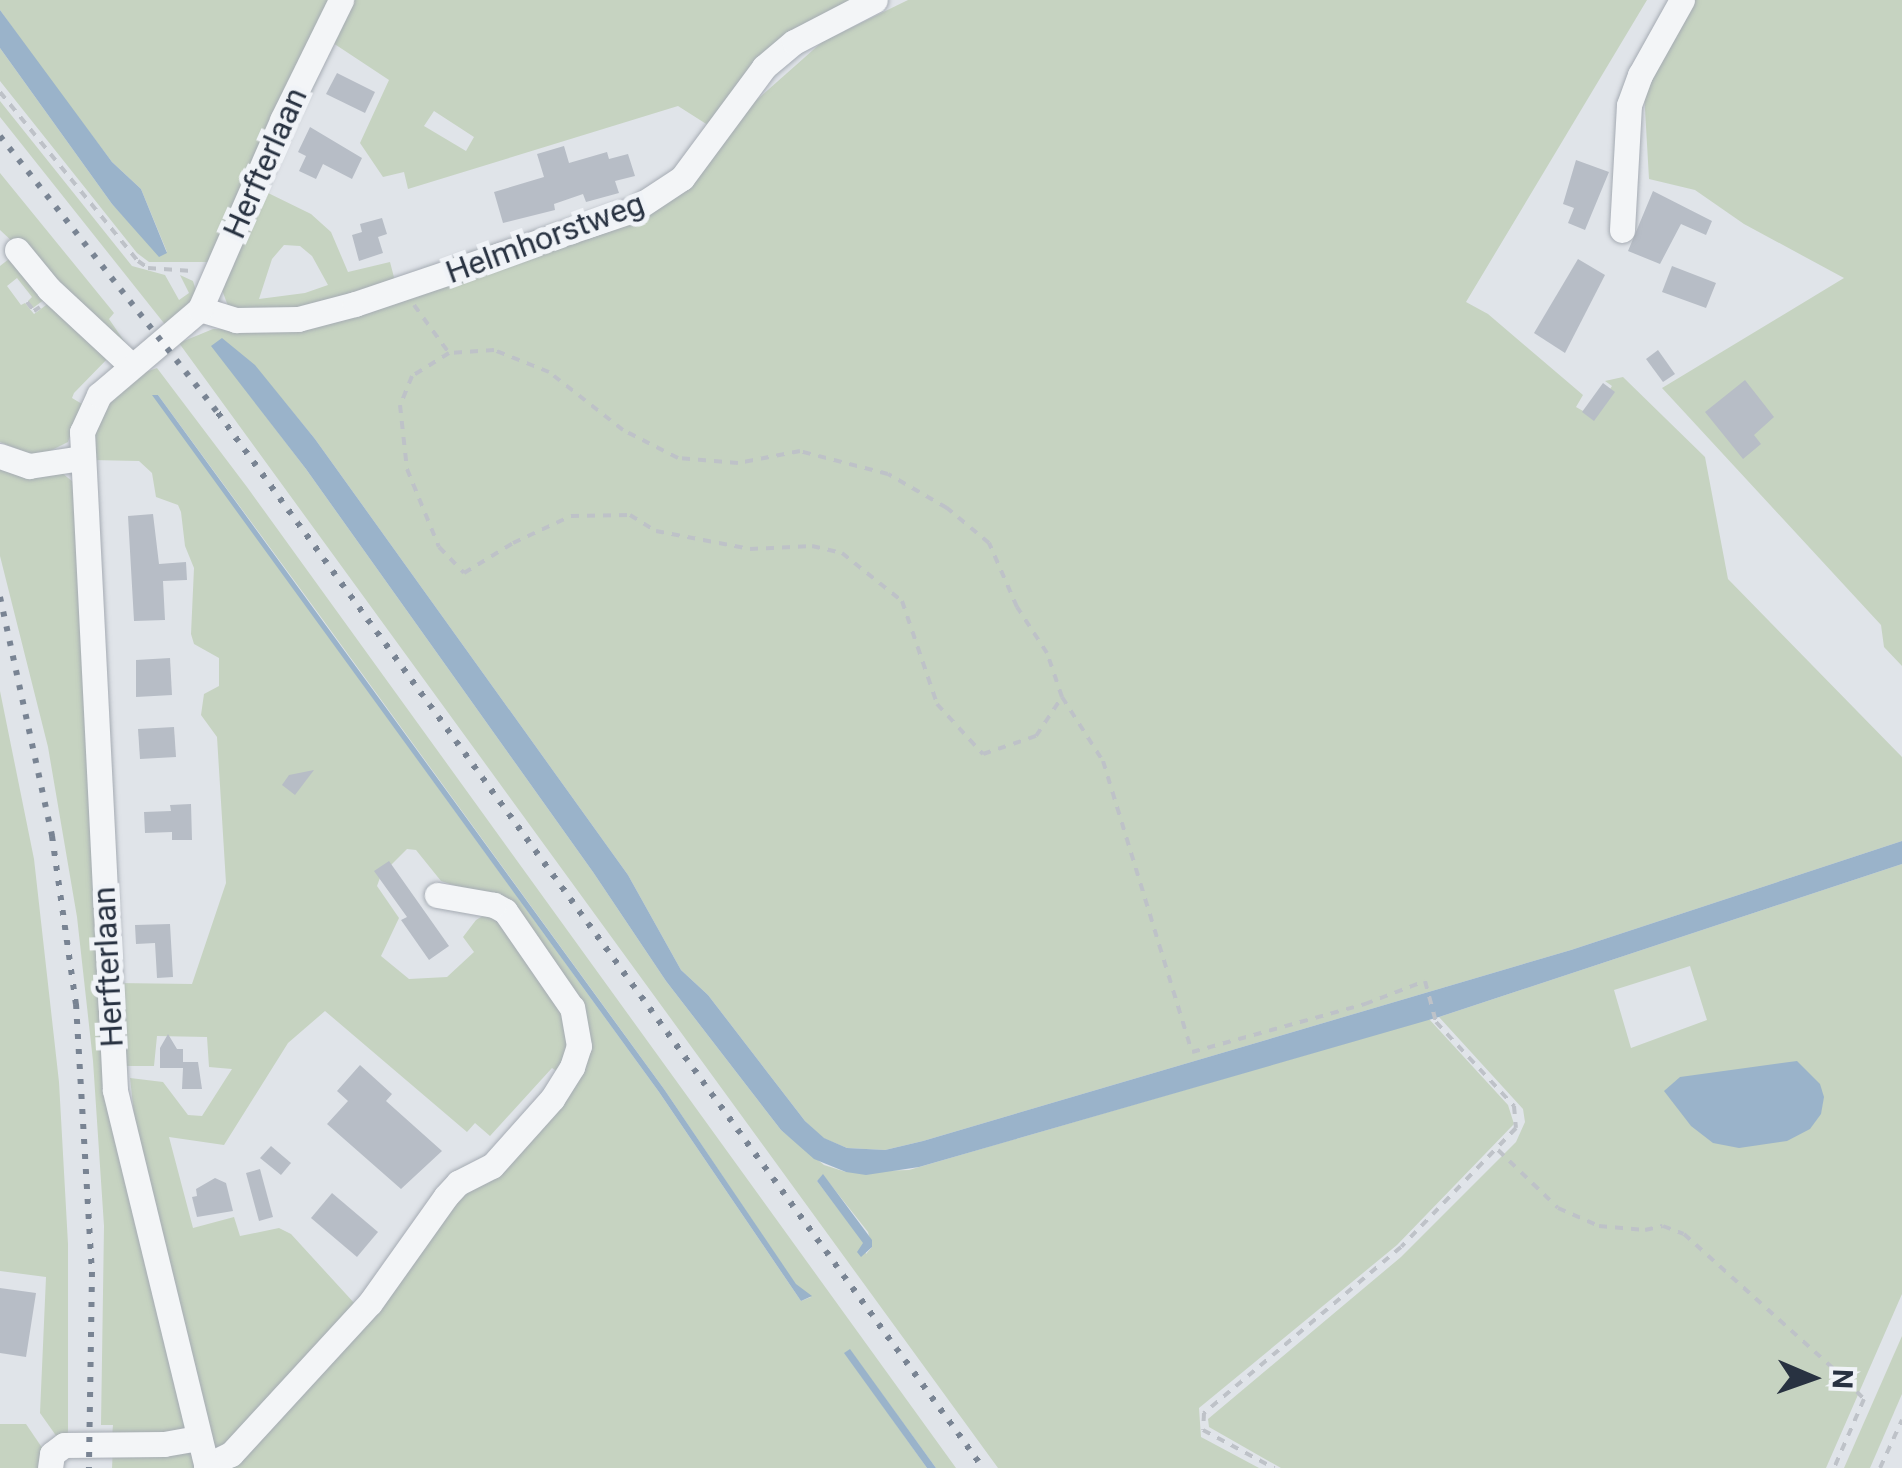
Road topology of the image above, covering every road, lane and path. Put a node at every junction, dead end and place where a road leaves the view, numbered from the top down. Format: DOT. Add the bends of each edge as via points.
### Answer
graph roads {
  1 [pos="341,0"];
  2 [pos="874,0"];
  3 [pos="1682,0"];
  4 [pos="0,92"];
  5 [pos="1622,230"];
  6 [pos="17,250"];
  7 [pos="214,283"];
  8 [pos="395,290"];
  9 [pos="27,302"];
  10 [pos="32,309"];
  11 [pos="200,310"];
  12 [pos="449,353"];
  13 [pos="132,366"];
  14 [pos="0,456"];
  15 [pos="81,458"];
  16 [pos="1062,697"];
  17 [pos="437,895"];
  18 [pos="1498,1150"];
  19 [pos="1902,1420"];
  20 [pos="198,1438"];
  21 [pos="207,1467"];
  22 [pos="50,1468"];
  23 [pos="1274,1468"];
  24 [pos="1834,1468"];
  25 [pos="1880,1468"];
  1 -- 7 [label="street, Herfterlaan"];
  2 -- 8 [label="street, Helmhorstweg" via="828,21 764,67 682,178 660,196"];
  3 -- 5 [label="street" via="1629,106"];
  4 -- 7 [label="path" via="138,262 190,270"];
  6 -- 13 [label="street"];
  7 -- 11 [label="street, Herfterlaan"];
  8 -- 11 [label="street, Helmhorstweg" via="298,318 236,320"];
  8 -- 12 [label="path"];
  9 -- 10 [label="path"];
  11 -- 13 [label="street, Herfterlaan"];
  12 -- 16 [label="path" via="494,350 549,372 624,430 678,458 738,463 800,451 888,474 947,508 989,543"];
  12 -- 16 [label="path" via="412,376 400,405 407,469 438,547 464,573 570,516 630,515 656,531 750,549 812,546 842,552 902,601 937,704 983,754 1036,736"];
  13 -- 15 [label="street, Herfterlaan" via="89,412"];
  14 -- 15 [label="street" via="29,466"];
  15 -- 20 [label="street, Herfterlaan" via="115,1090"];
  16 -- 18 [label="path" via="1103,762 1192,1052 1424,982 1436,1022 1514,1106 1516,1128"];
  17 -- 21 [label="street, Herfterlaan" via="505,911 572,1008 578,1046 572,1067 492,1166 446,1196 370,1303 231,1454"];
  18 -- 23 [label="path" via="1401,1247 1204,1414 1203,1430"];
  18 -- 24 [label="path" via="1558,1208 1599,1226 1664,1226 1684,1234 1834,1369 1864,1400"];
  19 -- 25 [label="path"];
  20 -- 21 [label="street, Herfterlaan"];
  20 -- 22 [label="street" via="73,1443 57,1447"];
}
